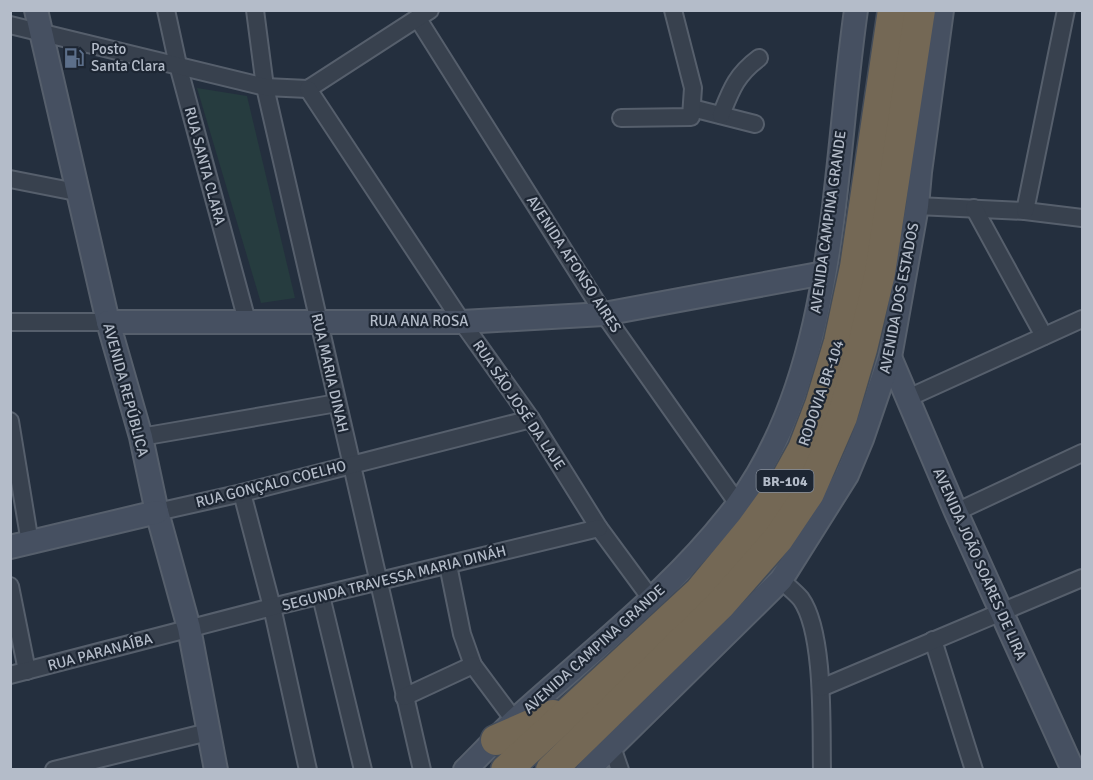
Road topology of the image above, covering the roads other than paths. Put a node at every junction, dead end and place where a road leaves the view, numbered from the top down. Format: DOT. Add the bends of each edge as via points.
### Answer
graph roads {
  1 [pos="36,10"];
  2 [pos="166,10"];
  3 [pos="255,10"];
  4 [pos="673,10"];
  5 [pos="892,10"];
  6 [pos="920,10"];
  7 [pos="942,10"];
  8 [pos="1066,10"];
  9 [pos="424,15"];
  10 [pos="852,15"];
  11 [pos="10,25"];
  12 [pos="42,33"];
  13 [pos="759,58"];
  14 [pos="178,65"];
  15 [pos="265,87"];
  16 [pos="308,89"];
  17 [pos="692,108"];
  18 [pos="721,115"];
  19 [pos="621,118"];
  20 [pos="755,124"];
  21 [pos="10,179"];
  22 [pos="76,192"];
  23 [pos="917,206"];
  24 [pos="974,208"];
  25 [pos="1025,211"];
  26 [pos="1083,218"];
  27 [pos="824,273"];
  28 [pos="604,314"];
  29 [pos="1083,318"];
  30 [pos="318,320"];
  31 [pos="247,321"];
  32 [pos="10,322"];
  33 [pos="108,322"];
  34 [pos="462,322"];
  35 [pos="1044,336"];
  36 [pos="890,357"];
  37 [pos="908,398"];
  38 [pos="337,403"];
  39 [pos="531,419"];
  40 [pos="10,421"];
  41 [pos="141,437"];
  42 [pos="13,450"];
  43 [pos="1083,453"];
  44 [pos="351,464"];
  45 [pos="242,493"];
  46 [pos="738,504"];
  47 [pos="156,512"];
  48 [pos="956,512"];
  49 [pos="599,528"];
  50 [pos="20,545"];
  51 [pos="448,565"];
  52 [pos="1083,578"];
  53 [pos="781,580"];
  54 [pos="378,582"];
  55 [pos="10,586"];
  56 [pos="321,596"];
  57 [pos="652,600"];
  58 [pos="272,608"];
  59 [pos="1002,613"];
  60 [pos="189,628"];
  61 [pos="933,640"];
  62 [pos="473,665"];
  63 [pos="27,671"];
  64 [pos="10,675"];
  65 [pos="821,688"];
  66 [pos="404,697"];
  67 [pos="573,707"];
  68 [pos="505,730"];
  69 [pos="208,732"];
  70 [pos="612,747"];
  71 [pos="54,770"];
  72 [pos="216,770"];
  73 [pos="308,770"];
  74 [pos="363,770"];
  75 [pos="422,770"];
  76 [pos="465,770"];
  77 [pos="506,770"];
  78 [pos="551,770"];
  79 [pos="588,770"];
  80 [pos="620,770"];
  81 [pos="822,770"];
  82 [pos="974,770"];
  83 [pos="1073,770"];
  1 -- 12 [label="street, AVENIDA REPÚBLICA"];
  2 -- 14 [label="street, RUA SANTA CLARA"];
  3 -- 15 [label="street, RUA MARIA DINAH"];
  4 -- 17 [label="street" via="693,88"];
  5 -- 67 [label="highway, RODOVIA BR-104 / BR-104" via="855,267 839,342 803,448 758,520 699,592"];
  6 -- 78 [label="highway, RODOVIA BR-104 / BR-104" via="880,273 842,417 809,493 778,539 720,605"];
  7 -- 23 [label="street, AVENIDA DOS ESTADOS"];
  8 -- 25 [label="street"];
  9 -- 16 [label="street"];
  9 -- 28 [label="street, AVENIDA AFONSO AIRES"];
  10 -- 27 [label="street, AVENIDA CAMPINA GRANDE"];
  11 -- 12 [label="street"];
  12 -- 14 [label="street"];
  12 -- 22 [label="street, AVENIDA REPÚBLICA"];
  13 -- 18 [label="street" via="733,84"];
  14 -- 15 [label="street"];
  14 -- 31 [label="street, RUA SANTA CLARA"];
  15 -- 16 [label="street"];
  15 -- 30 [label="street, RUA MARIA DINAH"];
  16 -- 34 [label="street, RUA SÃO JOSÉ DA LAJE"];
  17 -- 18 [label="street"];
  17 -- 19 [label="street" via="692,117"];
  18 -- 20 [label="street"];
  21 -- 22 [label="street"];
  22 -- 33 [label="street, AVENIDA REPÚBLICA"];
  23 -- 24 [label="street"];
  23 -- 36 [label="street, AVENIDA DOS ESTADOS"];
  24 -- 25 [label="street"];
  24 -- 35 [label="street"];
  25 -- 26 [label="street"];
  27 -- 28 [label="street, RUA ANA ROSA"];
  27 -- 46 [label="street, AVENIDA CAMPINA GRANDE" via="806,360 788,414"];
  28 -- 34 [label="street, RUA ANA ROSA"];
  28 -- 46 [label="street, AVENIDA AFONSO AIRES"];
  29 -- 35 [label="street"];
  30 -- 31 [label="street, RUA ANA ROSA"];
  30 -- 34 [label="street, RUA ANA ROSA"];
  30 -- 38 [label="street, RUA MARIA DINAH"];
  31 -- 33 [label="street, RUA ANA ROSA"];
  32 -- 33 [label="street, RUA ANA ROSA"];
  33 -- 41 [label="street, AVENIDA REPÚBLICA"];
  34 -- 39 [label="street, RUA SÃO JOSÉ DA LAJE"];
  35 -- 37 [label="street"];
  36 -- 37 [label="street, AVENIDA JOÃO SOARES DE LIRA"];
  36 -- 53 [label="street, AVENIDA DOS ESTADOS" via="847,475"];
  37 -- 48 [label="street, AVENIDA JOÃO SOARES DE LIRA"];
  38 -- 41 [label="street"];
  38 -- 44 [label="street, RUA MARIA DINAH"];
  39 -- 44 [label="street, RUA GONÇALO COELHO"];
  39 -- 49 [label="street, RUA SÃO JOSÉ DA LAJE"];
  40 -- 42 [label="street"];
  41 -- 47 [label="street, AVENIDA REPÚBLICA"];
  42 -- 50 [label="street"];
  43 -- 48 [label="street"];
  44 -- 45 [label="street, RUA GONÇALO COELHO"];
  44 -- 54 [label="street, RUA MARIA DINAH"];
  45 -- 47 [label="street, RUA GONÇALO COELHO"];
  45 -- 58 [label="street"];
  46 -- 57 [label="street, AVENIDA CAMPINA GRANDE"];
  47 -- 50 [label="street, RUA GONÇALO COELHO"];
  47 -- 60 [label="street, AVENIDA REPÚBLICA"];
  48 -- 59 [label="street, AVENIDA JOÃO SOARES DE LIRA"];
  49 -- 51 [label="street, SEGUNDA TRAVESSA MARIA DINÁH"];
  49 -- 57 [label="street, RUA SÃO JOSÉ DA LAJE"];
  51 -- 54 [label="street, SEGUNDA TRAVESSA MARIA DINÁH"];
  51 -- 62 [label="street"];
  52 -- 59 [label="street"];
  53 -- 65 [label="street" via="801,600 808,616"];
  53 -- 70 [label="street, AVENIDA DOS ESTADOS"];
  54 -- 56 [label="street, SEGUNDA TRAVESSA MARIA DINÁH"];
  54 -- 66 [label="street, RUA MARIA DINAH"];
  55 -- 63 [label="street"];
  56 -- 58 [label="street, SEGUNDA TRAVESSA MARIA DINÁH"];
  56 -- 74 [label="street"];
  57 -- 68 [label="street, AVENIDA CAMPINA GRANDE"];
  58 -- 60 [label="street, SEGUNDA TRAVESSA MARIA DINÁH"];
  58 -- 73 [label="street"];
  59 -- 61 [label="street"];
  59 -- 83 [label="street, AVENIDA JOÃO SOARES DE LIRA"];
  60 -- 63 [label="street, RUA PARANAÍBA"];
  60 -- 69 [label="street, AVENIDA REPÚBLICA"];
  61 -- 65 [label="street"];
  61 -- 82 [label="street"];
  62 -- 66 [label="street"];
  62 -- 68 [label="street"];
  63 -- 64 [label="street, RUA PARANAÍBA"];
  65 -- 81 [label="street"];
  66 -- 75 [label="street, RUA MARIA DINAH"];
  67 -- 68 [label="highway"];
  67 -- 77 [label="highway, RODOVIA BR-104 / BR-104"];
  68 -- 76 [label="street, AVENIDA CAMPINA GRANDE"];
  69 -- 71 [label="street"];
  69 -- 72 [label="street, AVENIDA REPÚBLICA"];
  70 -- 79 [label="street, AVENIDA DOS ESTADOS"];
  70 -- 80 [label="street"];
}
